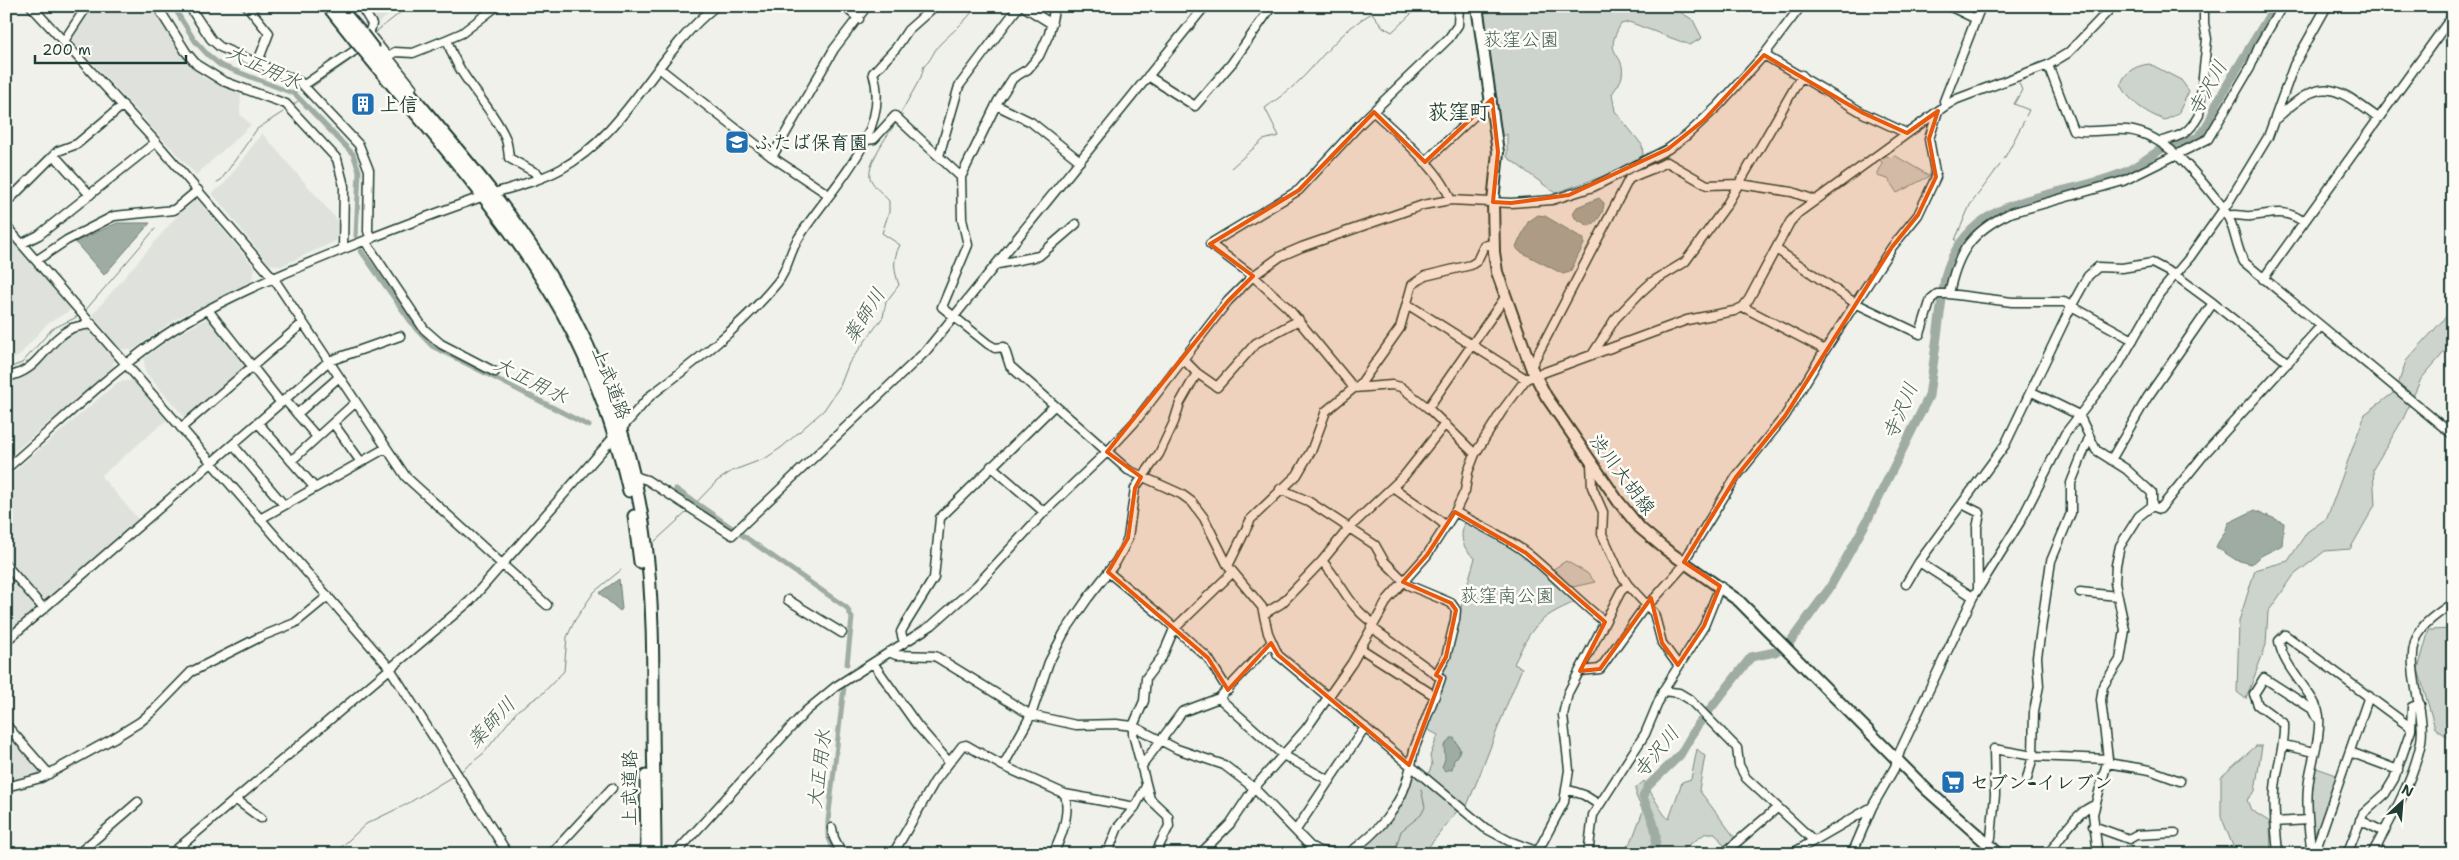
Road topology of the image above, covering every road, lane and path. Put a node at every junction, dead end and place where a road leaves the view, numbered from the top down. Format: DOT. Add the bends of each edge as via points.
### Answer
graph roads {
  1 [pos="31,6"];
  2 [pos="87,6"];
  3 [pos="157,6"];
  4 [pos="189,6"];
  5 [pos="247,6"];
  6 [pos="328,6"];
  7 [pos="338,6"];
  8 [pos="361,6"];
  9 [pos="497,6"];
  10 [pos="716,6"];
  11 [pos="844,6"];
  12 [pos="867,6"];
  13 [pos="935,6"];
  14 [pos="1019,6"];
  15 [pos="1023,6"];
  16 [pos="1056,6"];
  17 [pos="1206,6"];
  18 [pos="1272,6"];
  19 [pos="1459,6"];
  20 [pos="1477,6"];
  21 [pos="1801,6"];
  22 [pos="1950,6"];
  23 [pos="1981,6"];
  24 [pos="2113,6"];
  25 [pos="2204,6"];
  26 [pos="2282,6"];
  27 [pos="2326,6"];
  28 [pos="2453,15"];
  29 [pos="859,18"];
  30 [pos="1976,19"];
  31 [pos="1052,24"];
  32 [pos="362,36"];
  33 [pos="448,39"];
  34 [pos="64,41"];
  35 [pos="372,54"];
  36 [pos="1764,54"];
  37 [pos="387,57"];
  38 [pos="257,64"];
  39 [pos="2048,65"];
  40 [pos="659,68"];
  41 [pos="1802,75"];
  42 [pos="1148,76"];
  43 [pos="304,85"];
  44 [pos="1492,100"];
  45 [pos="123,105"];
  46 [pos="996,105"];
  47 [pos="1945,106"];
  48 [pos="1938,111"];
  49 [pos="1374,112"];
  50 [pos="2378,118"];
  51 [pos="2276,119"];
  52 [pos="1906,134"];
  53 [pos="867,140"];
  54 [pos="156,142"];
  55 [pos="450,142"];
  56 [pos="2163,143"];
  57 [pos="2175,154"];
  58 [pos="54,155"];
  59 [pos="938,156"];
  60 [pos="772,157"];
  61 [pos="1080,161"];
  62 [pos="1425,162"];
  63 [pos="1632,167"];
  64 [pos="1636,175"];
  65 [pos="961,177"];
  66 [pos="540,178"];
  67 [pos="1740,184"];
  68 [pos="198,190"];
  69 [pos="90,195"];
  70 [pos="488,195"];
  71 [pos="829,195"];
  72 [pos="1450,200"];
  73 [pos="1815,200"];
  74 [pos="1492,202"];
  75 [pos="6,203"];
  76 [pos="2225,212"];
  77 [pos="2304,222"];
  78 [pos="1076,224"];
  79 [pos="6,226"];
  80 [pos="368,240"];
  81 [pos="23,243"];
  82 [pos="1492,244"];
  83 [pos="343,249"];
  84 [pos="1776,249"];
  85 [pos="38,260"];
  86 [pos="998,264"];
  87 [pos="2175,275"];
  88 [pos="1253,276"];
  89 [pos="274,279"];
  90 [pos="2263,279"];
  91 [pos="1948,294"];
  92 [pos="1506,296"];
  93 [pos="1855,303"];
  94 [pos="2213,303"];
  95 [pos="1407,304"];
  96 [pos="2072,305"];
  97 [pos="1742,307"];
  98 [pos="208,310"];
  99 [pos="954,318"];
  100 [pos="1299,320"];
  101 [pos="302,323"];
  102 [pos="92,324"];
  103 [pos="2321,326"];
  104 [pos="400,336"];
  105 [pos="2133,340"];
  106 [pos="1472,344"];
  107 [pos="1825,350"];
  108 [pos="1592,355"];
  109 [pos="1183,359"];
  110 [pos="329,361"];
  111 [pos="2288,363"];
  112 [pos="127,365"];
  113 [pos="252,366"];
  114 [pos="496,372"];
  115 [pos="1197,373"];
  116 [pos="1531,374"];
  117 [pos="6,377"];
  118 [pos="339,377"];
  119 [pos="1356,387"];
  120 [pos="2032,392"];
  121 [pos="283,401"];
  122 [pos="356,402"];
  123 [pos="1054,406"];
  124 [pos="1428,408"];
  125 [pos="297,414"];
  126 [pos="2079,415"];
  127 [pos="333,422"];
  128 [pos="258,423"];
  129 [pos="1444,424"];
  130 [pos="181,428"];
  131 [pos="617,433"];
  132 [pos="2453,435"];
  133 [pos="317,437"];
  134 [pos="2089,438"];
  135 [pos="232,445"];
  136 [pos="386,448"];
  137 [pos="1107,452"];
  138 [pos="1475,454"];
  139 [pos="2111,460"];
  140 [pos="291,461"];
  141 [pos="361,462"];
  142 [pos="212,463"];
  143 [pos="1591,463"];
  144 [pos="991,466"];
  145 [pos="6,469"];
  146 [pos="634,476"];
  147 [pos="1142,477"];
  148 [pos="315,488"];
  149 [pos="1393,488"];
  150 [pos="1280,489"];
  151 [pos="1962,504"];
  152 [pos="284,505"];
  153 [pos="2152,506"];
  154 [pos="1044,512"];
  155 [pos="1455,512"];
  156 [pos="260,519"];
  157 [pos="1446,526"];
  158 [pos="1349,528"];
  159 [pos="642,544"];
  160 [pos="1322,561"];
  161 [pos="1685,562"];
  162 [pos="1919,562"];
  163 [pos="503,564"];
  164 [pos="6,565"];
  165 [pos="645,565"];
  166 [pos="1230,569"];
  167 [pos="1108,572"];
  168 [pos="1404,581"];
  169 [pos="1906,584"];
  170 [pos="1628,585"];
  171 [pos="1720,586"];
  172 [pos="1978,588"];
  173 [pos="2080,592"];
  174 [pos="328,596"];
  175 [pos="2117,596"];
  176 [pos="1973,597"];
  177 [pos="788,600"];
  178 [pos="2453,603"];
  179 [pos="547,605"];
  180 [pos="1646,605"];
  181 [pos="44,609"];
  182 [pos="1264,614"];
  183 [pos="1605,622"];
  184 [pos="1372,625"];
  185 [pos="1174,629"];
  186 [pos="842,633"];
  187 [pos="6,641"];
  188 [pos="904,643"];
  189 [pos="1271,644"];
  190 [pos="1360,648"];
  191 [pos="889,652"];
  192 [pos="873,663"];
  193 [pos="1678,665"];
  194 [pos="389,667"];
  195 [pos="1580,671"];
  196 [pos="1436,675"];
  197 [pos="1228,690"];
  198 [pos="1663,691"];
  199 [pos="1435,696"];
  200 [pos="2369,696"];
  201 [pos="1219,698"];
  202 [pos="1329,698"];
  203 [pos="2420,704"];
  204 [pos="1031,715"];
  205 [pos="6,724"];
  206 [pos="1133,726"];
  207 [pos="2318,726"];
  208 [pos="2410,727"];
  209 [pos="1365,728"];
  210 [pos="1161,740"];
  211 [pos="2284,745"];
  212 [pos="2314,752"];
  213 [pos="2350,752"];
  214 [pos="1283,755"];
  215 [pos="2033,756"];
  216 [pos="1897,760"];
  217 [pos="2107,761"];
  218 [pos="949,762"];
  219 [pos="1409,765"];
  220 [pos="1003,766"];
  221 [pos="1141,767"];
  222 [pos="2398,770"];
  223 [pos="49,774"];
  224 [pos="2027,779"];
  225 [pos="1330,781"];
  226 [pos="2180,781"];
  227 [pos="1146,786"];
  228 [pos="6,787"];
  229 [pos="612,788"];
  230 [pos="1254,788"];
  231 [pos="1566,789"];
  232 [pos="1065,794"];
  233 [pos="235,799"];
  234 [pos="138,802"];
  235 [pos="1598,804"];
  236 [pos="2096,805"];
  237 [pos="1135,807"];
  238 [pos="1872,807"];
  239 [pos="1777,808"];
  240 [pos="261,818"];
  241 [pos="2308,820"];
  242 [pos="2360,820"];
  243 [pos="2275,822"];
  244 [pos="2093,826"];
  245 [pos="832,828"];
  246 [pos="1296,830"];
  247 [pos="2384,832"];
  248 [pos="2175,833"];
  249 [pos="1813,840"];
  250 [pos="1993,850"];
  251 [pos="1541,852"];
  252 [pos="78,854"];
  253 [pos="171,854"];
  254 [pos="508,854"];
  255 [pos="551,854"];
  256 [pos="647,854"];
  257 [pos="655,854"];
  258 [pos="675,854"];
  259 [pos="842,854"];
  260 [pos="893,854"];
  261 [pos="1052,854"];
  262 [pos="1107,854"];
  263 [pos="1155,854"];
  264 [pos="1200,854"];
  265 [pos="1340,854"];
  266 [pos="1348,854"];
  267 [pos="1368,854"];
  268 [pos="1373,854"];
  269 [pos="1588,854"];
  270 [pos="1723,854"];
  271 [pos="1791,854"];
  272 [pos="1852,854"];
  273 [pos="2048,854"];
  274 [pos="2098,854"];
  275 [pos="2278,854"];
  276 [pos="2313,854"];
  277 [pos="2347,854"];
  278 [pos="2372,854"];
  1 -- 34 [label="street"];
  2 -- 34 [label="street"];
  3 -- 83 [label="street" via="197,65 223,81 286,104 337,159 344,186"];
  4 -- 38 [label="street" via="220,47"];
  5 -- 38 [label="street" via="268,33"];
  6 -- 32 [label="highway, 上武道路"];
  7 -- 32 [label="highway, 上武道路"];
  8 -- 32 [label="street" via="371,20 372,28"];
  9 -- 33 [label="street" via="462,33"];
  10 -- 40 [label="street" via="694,26"];
  11 -- 29 [label="street"];
  12 -- 29 [label="street"];
  13 -- 53 [label="street" via="908,30 873,72 876,103"];
  14 -- 59 [label="street" via="959,86"];
  15 -- 31 [label="street"];
  16 -- 31 [label="street"];
  17 -- 42 [label="street"];
  18 -- 42 [label="street" via="1195,106"];
  19 -- 49 [label="street" via="1458,25 1449,38"];
  20 -- 44 [label="main road, 渋川大胡線"];
  21 -- 36 [label="street"];
  22 -- 30 [label="street"];
  23 -- 30 [label="street"];
  24 -- 39 [label="street" via="2068,53"];
  25 -- 56 [label="street" via="2207,39 2199,115 2182,135"];
  26 -- 57 [label="street" via="2213,132 2200,144"];
  27 -- 51 [label="street" via="2294,66"];
  28 -- 50 [label="street"];
  29 -- 60 [label="street" via="834,49"];
  30 -- 47 [label="street" via="1944,101"];
  31 -- 46 [label="street" via="1039,56 1028,69 1013,78"];
  32 -- 35 [label="highway, 上武道路, bridge"];
  32 -- 37 [label="street"];
  32 -- 43 [label="street" via="363,45"];
  33 -- 37 [label="street" via="413,54 395,52"];
  33 -- 66 [label="street" via="471,85 505,136 509,158"];
  34 -- 45 [label="street"];
  35 -- 55 [label="highway, 上武道路"];
  35 -- 70 [label="highway, 上武道路"];
  36 -- 41 [label="street"];
  36 -- 63 [label="street" via="1687,135 1668,149"];
  37 -- 55 [label="street" via="454,138"];
  38 -- 43 [label="street"];
  39 -- 47 [label="street"];
  39 -- 56 [label="street" via="2073,130 2129,130"];
  40 -- 60 [label="street"];
  40 -- 66 [label="street" via="595,145 560,170"];
  41 -- 52 [label="street"];
  41 -- 67 [label="street"];
  42 -- 61 [label="street"];
  43 -- 80 [label="street" via="366,158 369,170"];
  44 -- 62 [label="street"];
  44 -- 74 [label="main road, 渋川大胡線" via="1498,152"];
  45 -- 54 [label="street"];
  45 -- 58 [label="street" via="77,144"];
  46 -- 61 [label="street" via="1031,122"];
  46 -- 65 [label="street"];
  47 -- 48 [label="street"];
  48 -- 52 [label="street"];
  48 -- 93 [label="street" via="1929,142 1936,178 1918,215 1892,247"];
  49 -- 62 [label="street"];
  49 -- 88 [label="street" via="1299,190 1210,244"];
  50 -- 51 [label="street" via="2338,90 2329,88 2300,98"];
  50 -- 77 [label="street"];
  51 -- 76 [label="street"];
  52 -- 73 [label="street"];
  53 -- 59 [label="street" via="874,138 895,116"];
  53 -- 71 [label="street"];
  54 -- 68 [label="street"];
  54 -- 69 [label="street"];
  55 -- 70 [label="highway, 上武道路"];
  56 -- 57 [label="street"];
  57 -- 76 [label="street"];
  57 -- 91 [label="street" via="2123,181 2010,213 1990,224 1969,242 1958,259"];
  58 -- 69 [label="street"];
  58 -- 75 [label="street"];
  59 -- 65 [label="street"];
  60 -- 71 [label="street"];
  61 -- 86 [label="street"];
  62 -- 72 [label="street"];
  63 -- 64 [label="street"];
  63 -- 74 [label="street" via="1593,187 1552,200"];
  64 -- 67 [label="street" via="1667,162 1706,185"];
  64 -- 116 [label="street" via="1629,179"];
  65 -- 99 [label="street" via="962,219 968,245 942,307"];
  66 -- 70 [label="street"];
  67 -- 73 [label="street" via="1792,192"];
  67 -- 108 [label="street" via="1685,262 1640,293 1615,319"];
  68 -- 85 [label="street" via="174,210 114,216 67,240"];
  68 -- 89 [label="street"];
  69 -- 81 [label="street" via="39,235"];
  70 -- 80 [label="street"];
  70 -- 131 [label="highway, 上武道路" via="525,238 554,281 596,364"];
  71 -- 131 [label="street" via="796,242 777,284 732,330 650,396"];
  72 -- 74 [label="street"];
  72 -- 88 [label="street" via="1423,205 1302,247 1281,256"];
  73 -- 84 [label="street" via="1792,218"];
  74 -- 82 [label="main road, 渋川大胡線"];
  76 -- 77 [label="street" via="2250,217 2288,213"];
  76 -- 87 [label="street"];
  76 -- 90 [label="street" via="2244,262"];
  77 -- 90 [label="street"];
  78 -- 86 [label="street" via="1039,256"];
  79 -- 81 [label="street"];
  80 -- 83 [label="street"];
  80 -- 114 [label="street" via="424,329 441,344"];
  81 -- 85 [label="street"];
  82 -- 92 [label="main road, 渋川大胡線"];
  82 -- 95 [label="street" via="1484,246 1477,261 1471,265 1425,276 1412,285"];
  83 -- 89 [label="street"];
  84 -- 93 [label="street"];
  84 -- 97 [label="street"];
  85 -- 102 [label="street"];
  86 -- 99 [label="street"];
  87 -- 94 [label="street"];
  87 -- 96 [label="street" via="2152,263 2122,268 2098,267 2088,276"];
  87 -- 105 [label="street" via="2159,294"];
  88 -- 100 [label="street"];
  88 -- 109 [label="street"];
  89 -- 98 [label="street"];
  89 -- 101 [label="street"];
  90 -- 103 [label="street"];
  91 -- 93 [label="street" via="1937,294 1931,298 1920,334"];
  91 -- 96 [label="street" via="2012,302 2059,301"];
  92 -- 106 [label="street"];
  92 -- 116 [label="main road, 渋川大胡線"];
  93 -- 107 [label="street"];
  94 -- 111 [label="street"];
  94 -- 139 [label="street" via="2147,398"];
  95 -- 106 [label="street"];
  95 -- 119 [label="street" via="1400,328"];
  96 -- 105 [label="street"];
  96 -- 120 [label="street"];
  97 -- 107 [label="street"];
  97 -- 108 [label="street" via="1696,318"];
  98 -- 112 [label="street" via="155,342"];
  98 -- 113 [label="street"];
  99 -- 123 [label="street" via="988,344 995,348 1004,347 1010,366"];
  99 -- 146 [label="street" via="926,351 732,535 648,480"];
  100 -- 115 [label="street" via="1256,343 1217,386"];
  100 -- 119 [label="street"];
  101 -- 110 [label="street"];
  101 -- 113 [label="street"];
  102 -- 112 [label="street"];
  102 -- 117 [label="street" via="72,328 55,341 28,371"];
  103 -- 111 [label="street"];
  103 -- 132 [label="street"];
  104 -- 110 [label="street"];
  105 -- 126 [label="street" via="2119,364"];
  106 -- 116 [label="street"];
  106 -- 124 [label="street"];
  107 -- 161 [label="street" via="1785,416 1736,477"];
  108 -- 116 [label="street"];
  109 -- 115 [label="street"];
  109 -- 137 [label="street" via="1134,423"];
  110 -- 118 [label="street"];
  110 -- 121 [label="street"];
  111 -- 153 [label="street" via="2207,451 2160,509"];
  112 -- 130 [label="street"];
  112 -- 145 [label="street"];
  113 -- 121 [label="street"];
  113 -- 130 [label="street"];
  115 -- 147 [label="street" via="1180,403 1159,454"];
  116 -- 138 [label="street" via="1502,410"];
  116 -- 143 [label="main road, 渋川大胡線"];
  118 -- 122 [label="street"];
  118 -- 125 [label="street"];
  119 -- 124 [label="street" via="1392,385"];
  119 -- 150 [label="street" via="1326,411 1312,449 1297,475"];
  120 -- 126 [label="street"];
  120 -- 151 [label="street" via="2005,445"];
  121 -- 125 [label="street"];
  121 -- 128 [label="street"];
  122 -- 127 [label="street"];
  122 -- 136 [label="street"];
  123 -- 137 [label="street"];
  123 -- 144 [label="street"];
  124 -- 129 [label="street"];
  125 -- 133 [label="street"];
  126 -- 134 [label="street"];
  126 -- 172 [label="street" via="2065,434 2020,522"];
  127 -- 133 [label="street"];
  127 -- 141 [label="street"];
  128 -- 135 [label="street"];
  128 -- 140 [label="street"];
  129 -- 138 [label="street"];
  129 -- 149 [label="street" via="1414,466"];
  130 -- 142 [label="street"];
  131 -- 146 [label="highway, 上武道路"];
  131 -- 159 [label="highway, 上武道路"];
  131 -- 163 [label="street"];
  133 -- 140 [label="street"];
  134 -- 139 [label="street" via="2096,450"];
  134 -- 215 [label="street" via="2071,483 2072,513 2051,561 2048,578 2038,657"];
  135 -- 142 [label="street"];
  135 -- 152 [label="street"];
  136 -- 141 [label="street"];
  136 -- 163 [label="street" via="406,477"];
  137 -- 147 [label="street"];
  137 -- 154 [label="street"];
  138 -- 155 [label="street"];
  139 -- 153 [label="street" via="2152,493"];
  140 -- 148 [label="street"];
  141 -- 148 [label="street"];
  142 -- 156 [label="street"];
  142 -- 181 [label="street"];
  143 -- 161 [label="main road, 渋川大胡線" via="1636,524"];
  143 -- 170 [label="street" via="1592,487 1602,512 1602,534"];
  144 -- 154 [label="street"];
  144 -- 188 [label="street" via="940,518 935,573 901,632"];
  146 -- 159 [label="highway, 上武道路"];
  147 -- 166 [label="street" via="1192,502 1204,518"];
  147 -- 167 [label="street" via="1135,488 1128,538"];
  148 -- 152 [label="street"];
  149 -- 157 [label="street"];
  149 -- 158 [label="street"];
  150 -- 158 [label="street" via="1308,500"];
  150 -- 166 [label="street" via="1251,519"];
  151 -- 162 [label="street"];
  151 -- 172 [label="street" via="1980,514 1976,528"];
  152 -- 156 [label="street"];
  153 -- 175 [label="street" via="2139,516 2120,546 2116,564"];
  154 -- 188 [label="street" via="978,584 937,621"];
  155 -- 157 [label="street"];
  155 -- 183 [label="street" via="1526,552"];
  156 -- 174 [label="street"];
  157 -- 168 [label="street"];
  158 -- 160 [label="street"];
  158 -- 168 [label="street" via="1375,545 1384,561"];
  159 -- 165 [label="highway, 上武道路"];
  160 -- 182 [label="street" via="1282,603"];
  160 -- 184 [label="street" via="1358,613"];
  161 -- 171 [label="main road, 渋川大胡線"];
  161 -- 180 [label="street"];
  162 -- 169 [label="street"];
  162 -- 176 [label="street"];
  163 -- 179 [label="street"];
  163 -- 194 [label="street" via="470,601"];
  164 -- 181 [label="street"];
  165 -- 256 [label="highway, 上武道路"];
  165 -- 257 [label="highway, 上武道路" via="652,652"];
  166 -- 182 [label="street"];
  166 -- 185 [label="street"];
  167 -- 185 [label="street"];
  167 -- 204 [label="street" via="1064,633 1049,662"];
  168 -- 184 [label="street"];
  168 -- 196 [label="street" via="1416,590 1451,603 1456,610 1446,656"];
  170 -- 180 [label="street"];
  170 -- 183 [label="street" via="1621,591"];
  171 -- 193 [label="street" via="1704,626"];
  171 -- 216 [label="main road, 渋川大胡線" via="1784,644"];
  172 -- 176 [label="street"];
  173 -- 175 [label="street"];
  174 -- 194 [label="street"];
  174 -- 223 [label="street" via="295,622 191,672 140,722"];
  175 -- 217 [label="street" via="2125,630 2120,660 2103,686 2101,700"];
  176 -- 216 [label="street"];
  177 -- 186 [label="street"];
  178 -- 203 [label="street" via="2423,626 2417,638 2412,668"];
  180 -- 193 [label="street" via="1654,613 1662,643"];
  180 -- 195 [label="street" via="1600,669"];
  181 -- 187 [label="street"];
  182 -- 189 [label="street"];
  183 -- 195 [label="street"];
  184 -- 190 [label="street"];
  184 -- 196 [label="street"];
  185 -- 197 [label="street" via="1208,658"];
  185 -- 206 [label="street" via="1162,657 1146,678 1144,701"];
  188 -- 191 [label="street"];
  189 -- 197 [label="street"];
  189 -- 202 [label="street" via="1278,655"];
  190 -- 199 [label="street"];
  190 -- 202 [label="street"];
  191 -- 192 [label="street"];
  191 -- 204 [label="street" via="935,656"];
  192 -- 218 [label="street" via="917,725"];
  192 -- 258 [label="street" via="828,692 806,711"];
  193 -- 198 [label="street"];
  194 -- 233 [label="street"];
  194 -- 254 [label="street"];
  195 -- 231 [label="street" via="1568,693 1563,715 1569,770"];
  196 -- 199 [label="street" via="1441,678"];
  197 -- 201 [label="street"];
  198 -- 235 [label="street" via="1640,742"];
  198 -- 239 [label="street" via="1679,693 1689,699 1736,748 1739,765 1746,778"];
  199 -- 219 [label="street"];
  200 -- 207 [label="street" via="2286,635 2279,642 2281,649 2293,674 2316,706"];
  200 -- 208 [label="street"];
  200 -- 213 [label="street"];
  201 -- 210 [label="street" via="1182,712"];
  201 -- 214 [label="street"];
  202 -- 209 [label="street"];
  202 -- 214 [label="street"];
  203 -- 208 [label="street" via="2412,707"];
  203 -- 247 [label="street" via="2420,747"];
  204 -- 206 [label="street" via="1076,725"];
  204 -- 220 [label="street"];
  205 -- 223 [label="street"];
  206 -- 210 [label="street"];
  206 -- 221 [label="street"];
  207 -- 211 [label="street" via="2312,709 2264,678 2254,694 2258,705 2284,724"];
  207 -- 212 [label="street"];
  208 -- 222 [label="street"];
  209 -- 219 [label="street"];
  209 -- 225 [label="street"];
  210 -- 221 [label="street"];
  210 -- 230 [label="street" via="1224,765"];
  211 -- 212 [label="street"];
  211 -- 243 [label="street" via="2276,776"];
  212 -- 241 [label="street" via="2307,790"];
  213 -- 222 [label="street"];
  213 -- 276 [label="street"];
  214 -- 225 [label="street"];
  214 -- 230 [label="street"];
  215 -- 217 [label="street"];
  215 -- 224 [label="street"];
  215 -- 250 [label="street" via="1994,749"];
  216 -- 238 [label="street"];
  216 -- 250 [label="main road, 渋川大胡線"];
  217 -- 226 [label="street" via="2150,770"];
  217 -- 236 [label="street"];
  218 -- 220 [label="street" via="966,745"];
  218 -- 260 [label="street"];
  219 -- 251 [label="street" via="1485,828"];
  219 -- 266 [label="street" via="1401,796 1390,815 1372,836"];
  220 -- 232 [label="street"];
  221 -- 227 [label="street"];
  222 -- 242 [label="street" via="2390,788"];
  223 -- 228 [label="street"];
  225 -- 246 [label="street"];
  227 -- 237 [label="street"];
  227 -- 263 [label="street" via="1150,799 1168,816 1169,826"];
  229 -- 255 [label="street"];
  230 -- 246 [label="street"];
  230 -- 264 [label="street" via="1230,824"];
  231 -- 235 [label="street"];
  231 -- 251 [label="street" via="1564,802"];
  232 -- 237 [label="street"];
  232 -- 261 [label="street" via="1068,805 1064,824"];
  233 -- 240 [label="street"];
  233 -- 253 [label="street"];
  234 -- 252 [label="street"];
  235 -- 269 [label="street" via="1593,815"];
  236 -- 244 [label="street"];
  236 -- 273 [label="street" via="2089,807 2073,823"];
  237 -- 262 [label="street" via="1118,827"];
  238 -- 249 [label="street"];
  238 -- 272 [label="street"];
  239 -- 249 [label="street"];
  239 -- 270 [label="street"];
  241 -- 243 [label="street"];
  241 -- 276 [label="street"];
  242 -- 247 [label="street"];
  242 -- 277 [label="street"];
  243 -- 275 [label="street"];
  244 -- 248 [label="street" via="2129,839 2136,835"];
  244 -- 274 [label="street"];
  245 -- 259 [label="street"];
  246 -- 265 [label="street" via="1319,851"];
  247 -- 278 [label="street"];
  249 -- 271 [label="street"];
  267 -- 268 [label="street"];
}
